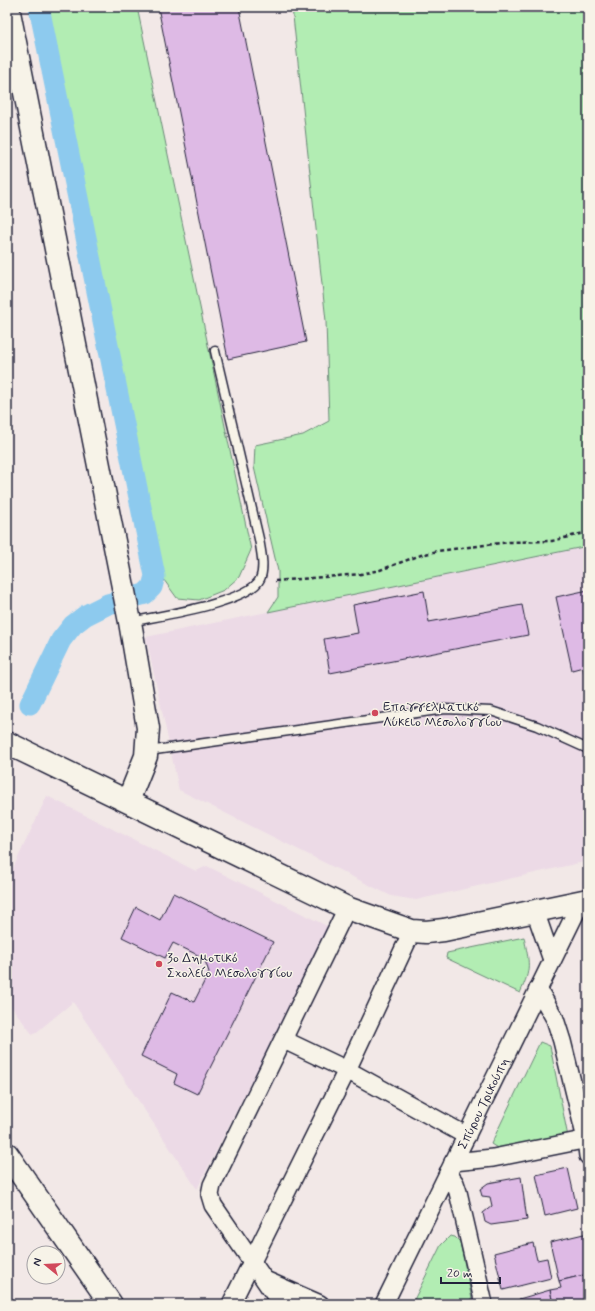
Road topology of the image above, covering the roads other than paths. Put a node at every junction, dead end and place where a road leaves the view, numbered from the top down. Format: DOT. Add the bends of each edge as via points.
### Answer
graph roads {
  1 [pos="8,7"];
  2 [pos="215,351"];
  3 [pos="128,617"];
  4 [pos="7,742"];
  5 [pos="588,749"];
  6 [pos="147,752"];
  7 [pos="128,801"];
  8 [pos="584,901"];
  9 [pos="347,908"];
  10 [pos="535,912"];
  11 [pos="412,931"];
  12 [pos="552,960"];
  13 [pos="538,989"];
  14 [pos="284,1040"];
  15 [pos="347,1070"];
  16 [pos="466,1136"];
  17 [pos="587,1145"];
  18 [pos="7,1154"];
  19 [pos="451,1168"];
  20 [pos="252,1262"];
  21 [pos="265,1280"];
  22 [pos="111,1304"];
  23 [pos="231,1304"];
  24 [pos="281,1304"];
  25 [pos="320,1304"];
  26 [pos="384,1304"];
  27 [pos="484,1304"];
  1 -- 3 [label="street"];
  2 -- 3 [label="lane" via="259,539 262,561 260,578 241,596 214,604"];
  3 -- 6 [label="street" via="147,720"];
  4 -- 7 [label="street"];
  5 -- 6 [label="lane" via="537,726 491,711 445,709"];
  6 -- 7 [label="street"];
  7 -- 9 [label="street"];
  8 -- 10 [label="street"];
  8 -- 12 [label="street, Σπύρου Τρικούπη"];
  9 -- 11 [label="street"];
  9 -- 14 [label="street"];
  10 -- 11 [label="street" via="444,930"];
  10 -- 12 [label="street"];
  11 -- 15 [label="street"];
  12 -- 13 [label="street, Σπύρου Τρικούπη"];
  13 -- 16 [label="street, Σπύρου Τρικούπη"];
  13 -- 17 [label="street" via="555,1019 560,1034"];
  14 -- 15 [label="street"];
  14 -- 20 [label="street" via="212,1185 210,1195 213,1205"];
  15 -- 16 [label="street"];
  15 -- 20 [label="street"];
  16 -- 19 [label="street, Σπύρου Τρικούπη"];
  17 -- 19 [label="street" via="493,1158"];
  18 -- 22 [label="street"];
  19 -- 26 [label="street, Σπύρου Τρικούπη"];
  19 -- 27 [label="street"];
  20 -- 21 [label="street"];
  20 -- 23 [label="street"];
  21 -- 24 [label="street"];
  21 -- 25 [label="street"];
}
